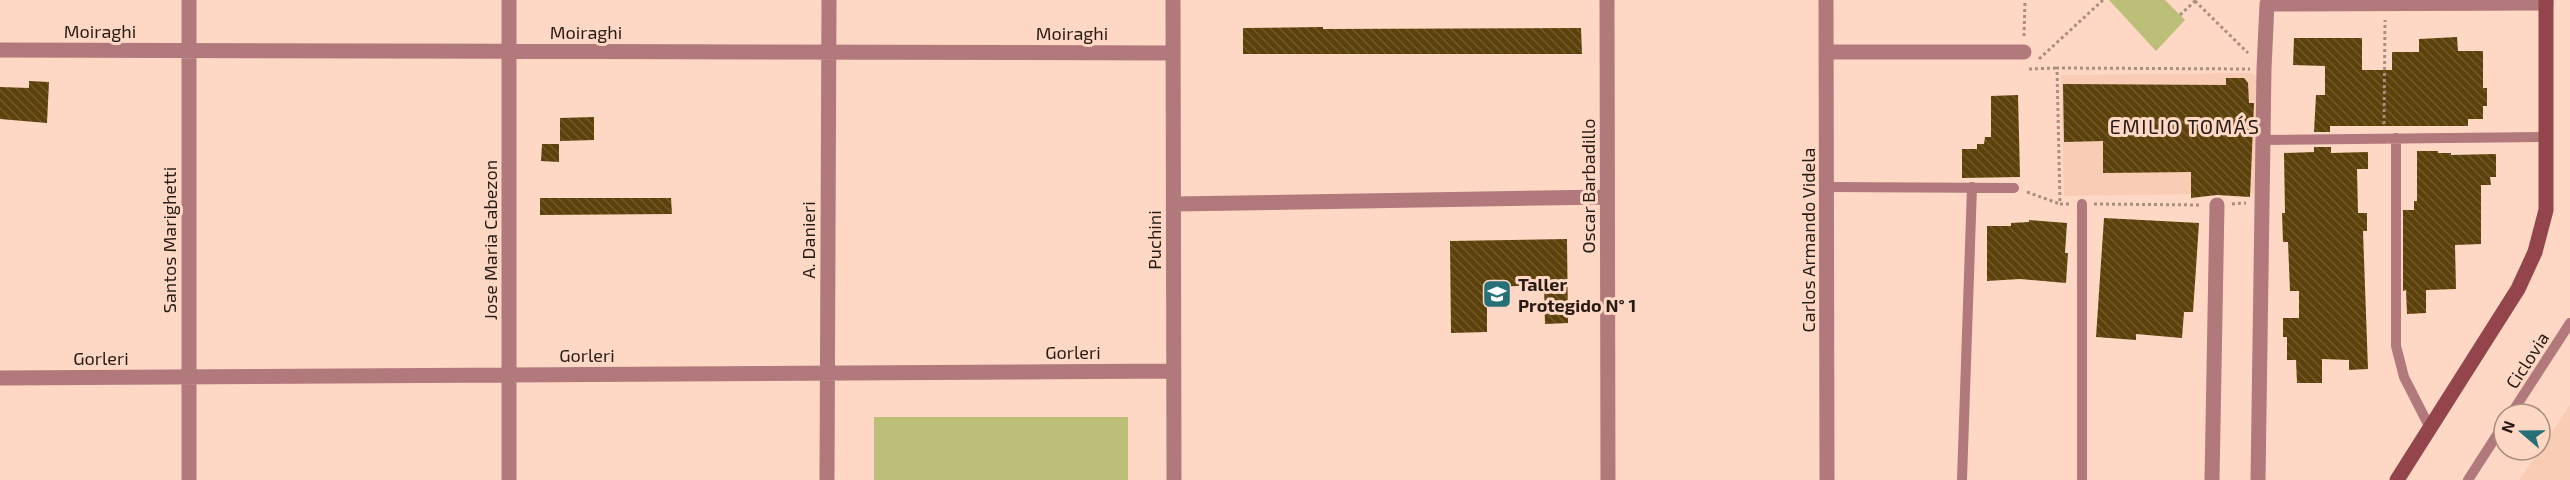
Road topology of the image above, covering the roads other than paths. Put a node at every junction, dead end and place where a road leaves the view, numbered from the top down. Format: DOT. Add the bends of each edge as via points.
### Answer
graph roads {
  1 [pos="189,0"];
  2 [pos="509,0"];
  3 [pos="829,0"];
  4 [pos="1173,0"];
  5 [pos="1607,0"];
  6 [pos="1826,0"];
  7 [pos="2546,2"];
  8 [pos="0,50"];
  9 [pos="189,50"];
  10 [pos="509,51"];
  11 [pos="828,52"];
  12 [pos="1827,52"];
  13 [pos="2024,52"];
  14 [pos="1173,53"];
  15 [pos="2546,137"];
  16 [pos="2396,138"];
  17 [pos="2265,140"];
  18 [pos="1827,187"];
  19 [pos="1972,187"];
  20 [pos="2014,188"];
  21 [pos="1607,197"];
  22 [pos="1174,204"];
  23 [pos="2082,204"];
  24 [pos="2217,205"];
  25 [pos="2570,323"];
  26 [pos="1174,371"];
  27 [pos="827,373"];
  28 [pos="509,375"];
  29 [pos="188,376"];
  30 [pos="0,378"];
  31 [pos="2519,402"];
  32 [pos="2430,428"];
  33 [pos="2492,443"];
  34 [pos="189,480"];
  35 [pos="509,480"];
  36 [pos="827,480"];
  37 [pos="1174,480"];
  38 [pos="1608,480"];
  39 [pos="1827,480"];
  40 [pos="1962,480"];
  41 [pos="2082,480"];
  42 [pos="2212,480"];
  43 [pos="2258,480"];
  44 [pos="2397,480"];
  45 [pos="2468,480"];
  1 -- 9 [label="street, Santos Marighetti"];
  2 -- 10 [label="street, Jose Maria Cabezon"];
  3 -- 11 [label="street, A. Danieri"];
  4 -- 14 [label="street, Puchini"];
  5 -- 21 [label="street, Oscar Barbadillo"];
  6 -- 12 [label="street, Carlos Armando Videla"];
  7 -- 15 [label="main road"];
  7 -- 17 [label="street" via="2267,4"];
  8 -- 9 [label="street, Moiraghi"];
  9 -- 10 [label="street, Moiraghi"];
  9 -- 29 [label="street, Santos Marighetti"];
  10 -- 11 [label="street, Moiraghi"];
  10 -- 28 [label="street, Jose Maria Cabezon"];
  11 -- 14 [label="street, Moiraghi"];
  11 -- 27 [label="street, A. Danieri"];
  12 -- 13 [label="street"];
  12 -- 18 [label="street, Carlos Armando Videla"];
  14 -- 22 [label="street, Puchini"];
  15 -- 16 [label="lane"];
  15 -- 32 [label="main road" via="2546,210 2535,252 2518,289"];
  16 -- 17 [label="lane"];
  16 -- 32 [label="lane" via="2396,346 2404,377"];
  17 -- 43 [label="street"];
  18 -- 19 [label="lane"];
  18 -- 39 [label="street, Carlos Armando Videla"];
  19 -- 20 [label="lane"];
  19 -- 40 [label="lane"];
  21 -- 22 [label="street"];
  21 -- 38 [label="street, Oscar Barbadillo"];
  22 -- 26 [label="street, Puchini"];
  23 -- 41 [label="lane"];
  24 -- 42 [label="street"];
  25 -- 31 [label="lane, Ciclovia"];
  26 -- 27 [label="street, Gorleri"];
  26 -- 37 [label="street, Puchini"];
  27 -- 28 [label="street, Gorleri"];
  27 -- 36 [label="street, A. Danieri"];
  28 -- 29 [label="street, Gorleri"];
  28 -- 35 [label="street, Jose Maria Cabezon"];
  29 -- 30 [label="street, Gorleri"];
  29 -- 34 [label="street, Santos Marighetti"];
  32 -- 44 [label="main road"];
  33 -- 45 [label="lane"];
}
